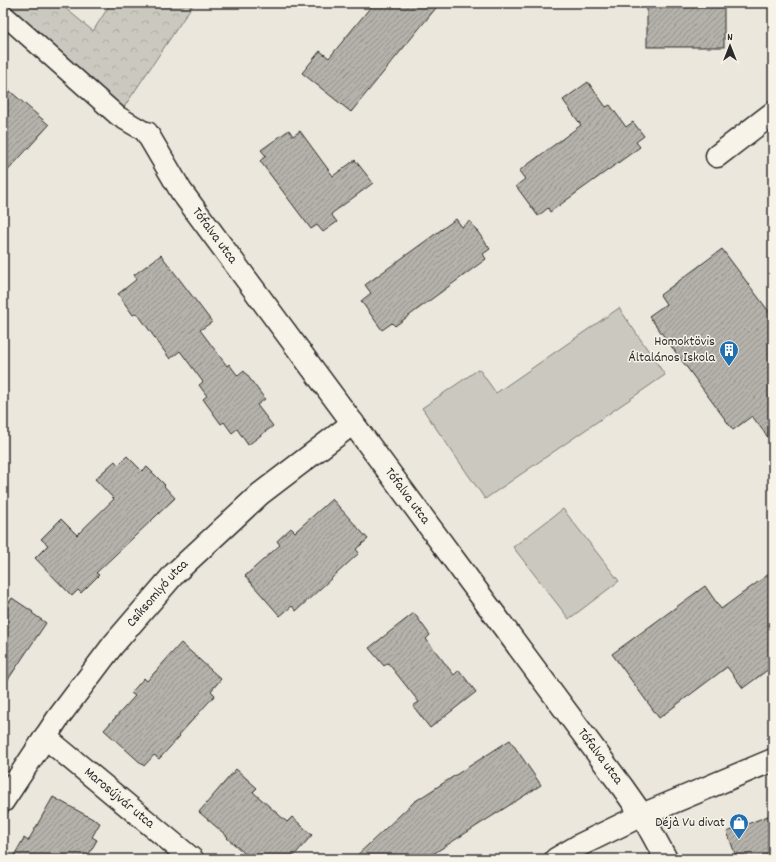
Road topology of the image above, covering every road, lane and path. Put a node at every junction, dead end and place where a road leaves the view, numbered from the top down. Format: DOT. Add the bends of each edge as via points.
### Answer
graph roads {
  1 [pos="3,14"];
  2 [pos="773,114"];
  3 [pos="147,133"];
  4 [pos="717,156"];
  5 [pos="353,423"];
  6 [pos="45,737"];
  7 [pos="773,760"];
  8 [pos="3,801"];
  9 [pos="642,814"];
  10 [pos="192,859"];
  11 [pos="556,859"];
  12 [pos="666,859"];
  1 -- 3 [label="street" via="118,116"];
  2 -- 4 [label="street"];
  3 -- 5 [label="street, Tófalva utca" via="181,191"];
  5 -- 6 [label="street, Csíksomlyó utca" via="260,494 175,573 113,644"];
  5 -- 9 [label="street, Tófalva utca"];
  6 -- 8 [label="street, Csíksomlyó utca"];
  6 -- 10 [label="street, Marosújvár utca"];
  7 -- 9 [label="street"];
  9 -- 11 [label="street" via="580,844"];
  9 -- 12 [label="street, Tófalva utca"];
}
